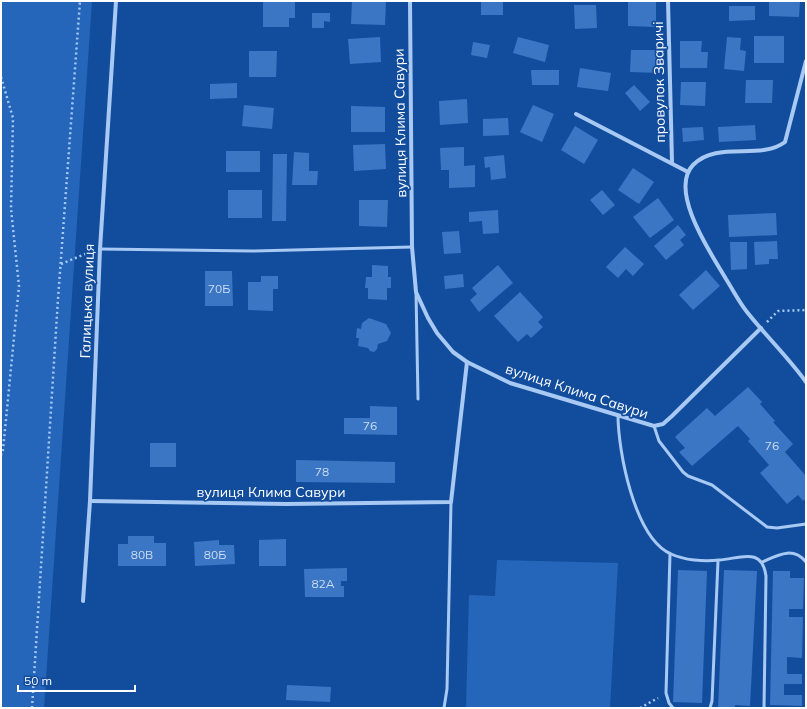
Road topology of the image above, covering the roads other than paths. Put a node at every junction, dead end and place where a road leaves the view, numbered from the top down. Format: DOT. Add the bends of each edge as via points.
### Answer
graph roads {
  1 [pos="116,1"];
  2 [pos="410,1"];
  3 [pos="668,1"];
  4 [pos="806,61"];
  5 [pos="576,114"];
  6 [pos="672,162"];
  7 [pos="688,172"];
  8 [pos="412,247"];
  9 [pos="100,248"];
  10 [pos="416,292"];
  11 [pos="761,328"];
  12 [pos="467,362"];
  13 [pos="806,382"];
  14 [pos="418,399"];
  15 [pos="618,414"];
  16 [pos="654,426"];
  17 [pos="90,501"];
  18 [pos="451,502"];
  19 [pos="806,524"];
  20 [pos="670,554"];
  21 [pos="718,560"];
  22 [pos="762,562"];
  23 [pos="806,562"];
  24 [pos="83,601"];
  25 [pos="444,708"];
  26 [pos="673,708"];
  27 [pos="710,708"];
  28 [pos="764,708"];
  1 -- 9 [label="street, Галицька вулиця"];
  2 -- 8 [label="street, вулиця Клима Савури"];
  3 -- 6 [label="street, провулок Зваричі"];
  4 -- 7 [label="street" via="785,142 776,148 712,155 701,159"];
  5 -- 6 [label="street, провулок Зваричі"];
  6 -- 7 [label="street, провулок Зваричі"];
  7 -- 11 [label="street" via="688,200 700,233 746,312"];
  8 -- 9 [label="lane" via="253,250"];
  8 -- 10 [label="street, вулиця Клима Савури"];
  9 -- 17 [label="street, Галицька вулиця"];
  10 -- 12 [label="street, вулиця Клима Савури" via="437,333 453,352"];
  10 -- 14 [label="lane"];
  11 -- 13 [label="street"];
  11 -- 16 [label="street, вулиця Клима Савури" via="672,416 663,424"];
  12 -- 15 [label="street, вулиця Клима Савури" via="510,383"];
  12 -- 18 [label="street"];
  15 -- 16 [label="street, вулиця Клима Савури"];
  15 -- 20 [label="lane" via="620,444 627,478 640,517 654,542"];
  16 -- 19 [label="lane" via="659,441 683,472 712,485 766,527"];
  17 -- 18 [label="street, вулиця Клима Савури" via="286,504"];
  17 -- 24 [label="street, Галицька вулиця"];
  18 -- 25 [label="lane" via="447,689"];
  20 -- 21 [label="lane" via="693,560"];
  20 -- 26 [label="lane" via="667,697"];
  21 -- 22 [label="lane" via="747,556"];
  21 -- 27 [label="lane"];
  22 -- 23 [label="lane" via="792,552"];
  22 -- 28 [label="lane" via="766,576"];
}
